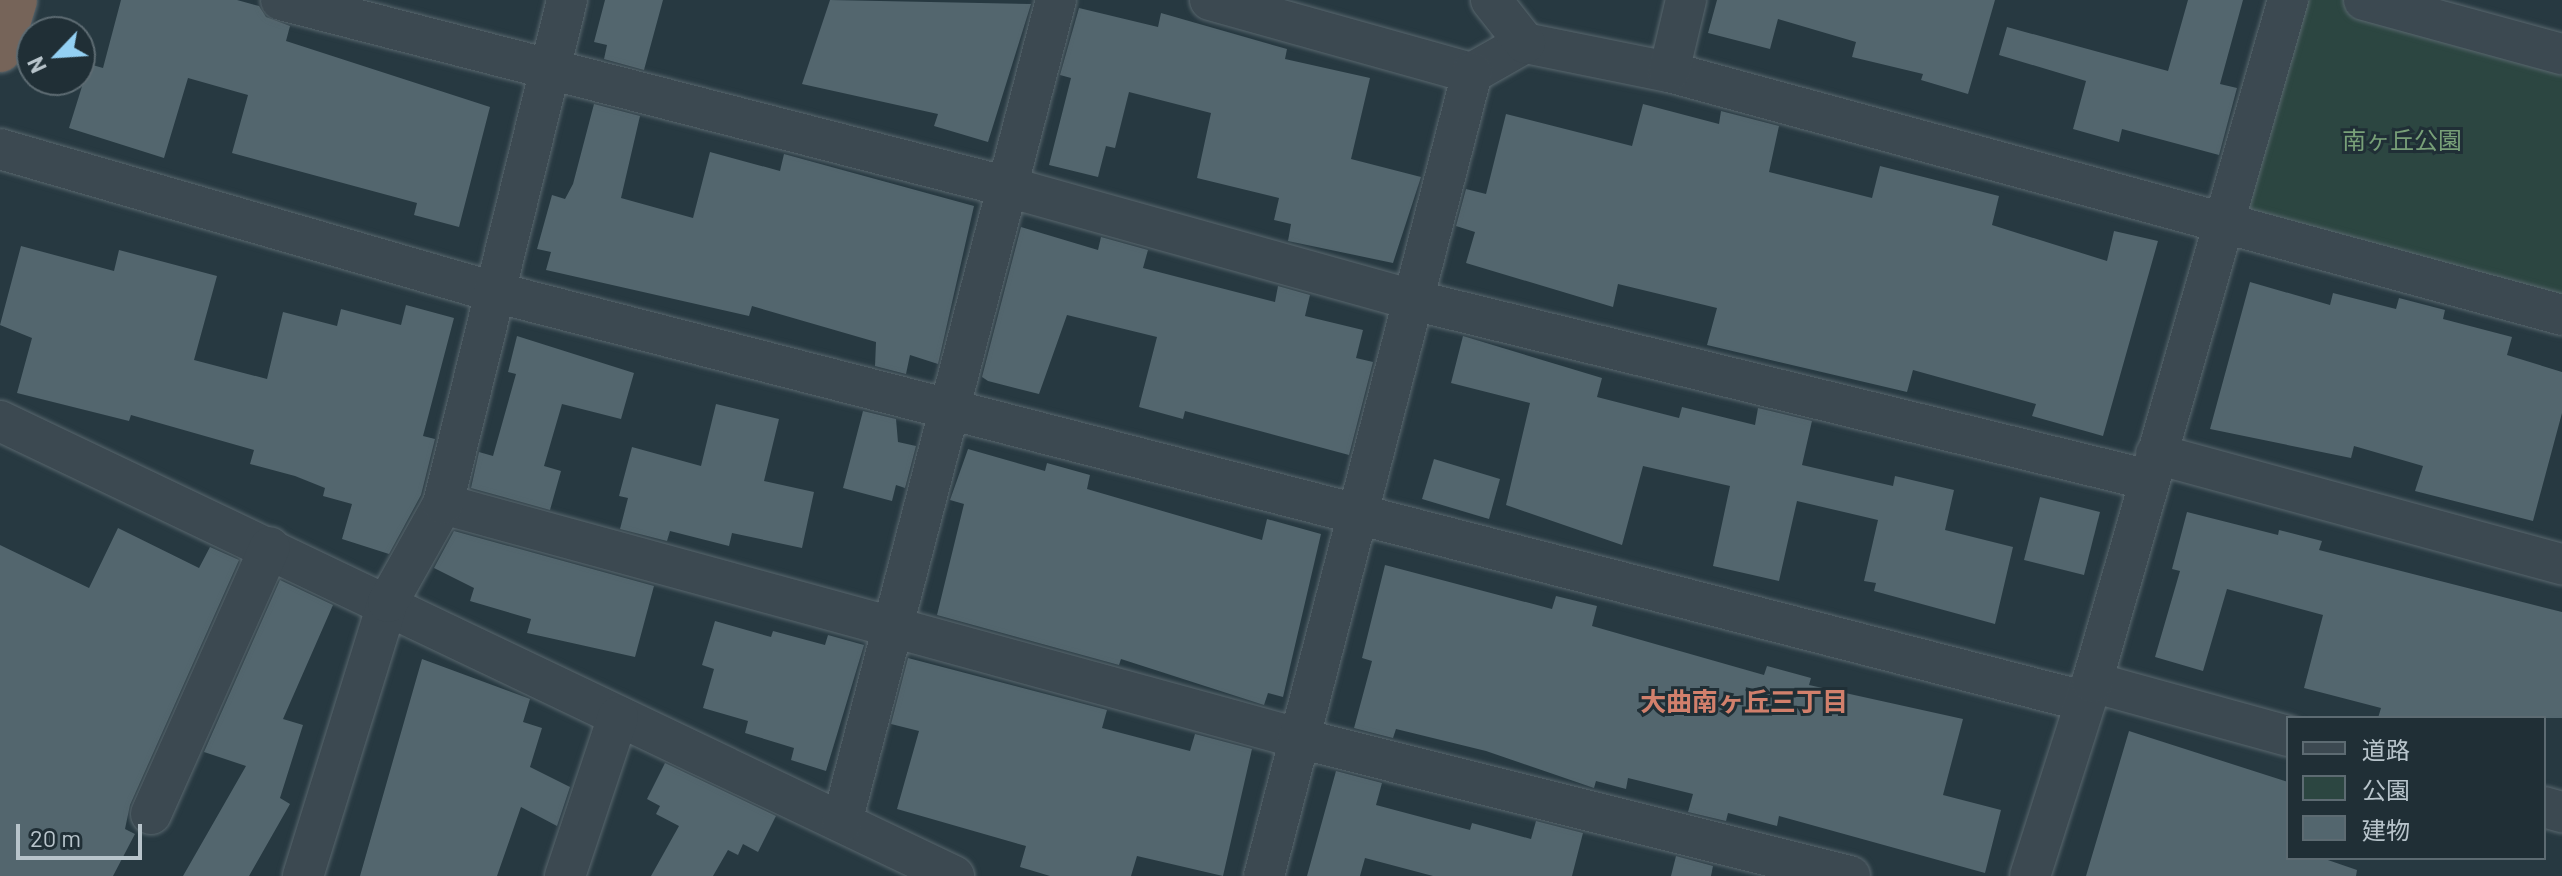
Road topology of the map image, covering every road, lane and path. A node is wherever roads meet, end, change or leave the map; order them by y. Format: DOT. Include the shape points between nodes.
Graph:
graph roads {
  1 [pos="15,0"];
  2 [pos="281,0"];
  3 [pos="567,0"];
  4 [pos="1056,0"];
  5 [pos="1210,0"];
  6 [pos="1491,0"];
  7 [pos="1686,0"];
  8 [pos="2288,0"];
  9 [pos="2364,0"];
  10 [pos="1525,43"];
  11 [pos="0,50"];
  12 [pos="2562,54"];
  13 [pos="551,71"];
  14 [pos="1669,72"];
  15 [pos="1472,73"];
  16 [pos="0,149"];
  17 [pos="1008,187"];
  18 [pos="2224,221"];
  19 [pos="494,292"];
  20 [pos="1413,300"];
  21 [pos="2562,315"];
  22 [pos="947,403"];
  23 [pos="0,421"];
  24 [pos="2152,467"];
  25 [pos="443,504"];
  26 [pos="1356,516"];
  27 [pos="270,547"];
  28 [pos="2562,564"];
  29 [pos="388,602"];
  30 [pos="891,629"];
  31 [pos="2088,691"];
  32 [pos="618,717"];
  33 [pos="2286,736"];
  34 [pos="1298,738"];
  35 [pos="151,814"];
  36 [pos="842,822"];
  37 [pos="303,876"];
  38 [pos="565,876"];
  39 [pos="954,876"];
  40 [pos="1264,876"];
  41 [pos="1850,876"];
  42 [pos="2030,876"];
  1 -- 11 [label="highway"];
  2 -- 13 [label="street"];
  3 -- 13 [label="street"];
  4 -- 17 [label="street"];
  5 -- 15 [label="street"];
  6 -- 10 [label="street"];
  7 -- 14 [label="street"];
  8 -- 18 [label="street"];
  9 -- 12 [label="street"];
  10 -- 14 [label="street"];
  10 -- 15 [label="street"];
  13 -- 17 [label="street"];
  13 -- 19 [label="street"];
  14 -- 18 [label="street"];
  15 -- 20 [label="street"];
  16 -- 19 [label="street"];
  17 -- 20 [label="street"];
  17 -- 22 [label="street"];
  18 -- 21 [label="street"];
  18 -- 24 [label="street"];
  19 -- 22 [label="street"];
  19 -- 25 [label="street"];
  20 -- 24 [label="street"];
  20 -- 26 [label="street"];
  22 -- 26 [label="street"];
  22 -- 30 [label="street"];
  23 -- 27 [label="street"];
  24 -- 28 [label="street"];
  24 -- 31 [label="street"];
  25 -- 29 [label="street"];
  25 -- 30 [label="street"];
  26 -- 31 [label="street"];
  26 -- 34 [label="street"];
  27 -- 29 [label="street"];
  27 -- 35 [label="street"];
  29 -- 32 [label="street"];
  29 -- 37 [label="street"];
  30 -- 34 [label="street"];
  30 -- 36 [label="street"];
  31 -- 33 [label="street"];
  31 -- 42 [label="street"];
  32 -- 36 [label="street"];
  32 -- 38 [label="street"];
  34 -- 40 [label="street"];
  34 -- 41 [label="street"];
  36 -- 39 [label="street"];
}
